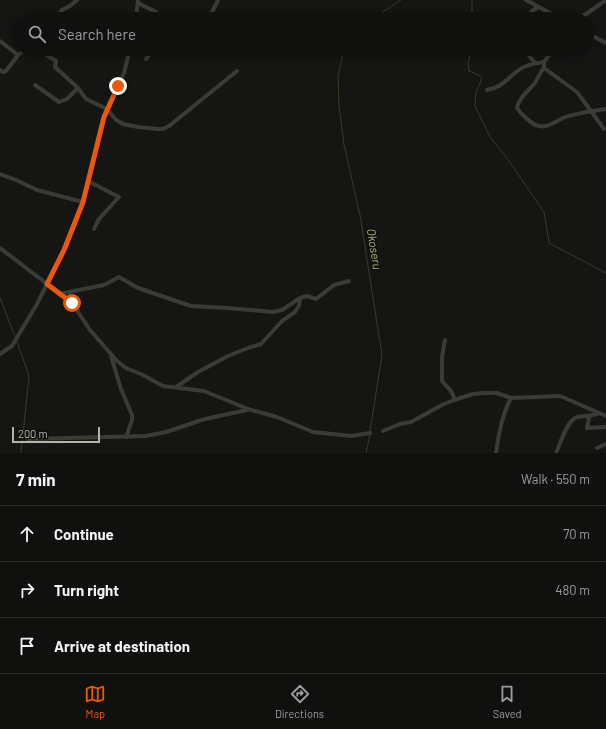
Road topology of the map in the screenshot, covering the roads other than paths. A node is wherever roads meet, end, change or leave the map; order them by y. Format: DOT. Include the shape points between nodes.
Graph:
graph roads {
  1 [pos="77,0"];
  2 [pos="218,0"];
  3 [pos="526,0"];
  4 [pos="602,1"];
  5 [pos="138,2"];
  6 [pos="538,7"];
  7 [pos="60,12"];
  8 [pos="137,12"];
  9 [pos="156,12"];
  10 [pos="212,12"];
  11 [pos="531,12"];
  12 [pos="548,12"];
  13 [pos="588,12"];
  14 [pos="594,37"];
  15 [pos="0,41"];
  16 [pos="606,43"];
  17 [pos="12,50"];
  18 [pos="17,56"];
  19 [pos="48,56"];
  20 [pos="128,56"];
  21 [pos="529,56"];
  22 [pos="549,56"];
  23 [pos="544,62"];
  24 [pos="535,63"];
  25 [pos="544,68"];
  26 [pos="0,70"];
  27 [pos="237,71"];
  28 [pos="35,85"];
  29 [pos="78,88"];
  30 [pos="487,90"];
  31 [pos="108,109"];
  32 [pos="606,109"];
  33 [pos="590,111"];
  34 [pos="604,129"];
  35 [pos="0,174"];
  36 [pos="88,181"];
  37 [pos="83,202"];
  38 [pos="94,229"];
  39 [pos="0,248"];
  40 [pos="349,281"];
  41 [pos="47,284"];
  42 [pos="59,294"];
  43 [pos="300,298"];
  44 [pos="445,340"];
  45 [pos="0,354"];
  46 [pos="111,354"];
  47 [pos="175,387"];
  48 [pos="511,398"];
  49 [pos="455,400"];
  50 [pos="248,410"];
  51 [pos="599,413"];
  52 [pos="606,416"];
  53 [pos="588,417"];
  54 [pos="606,427"];
  55 [pos="383,431"];
  56 [pos="370,433"];
  57 [pos="126,437"];
  58 [pos="28,439"];
  59 [pos="606,444"];
  60 [pos="597,448"];
  61 [pos="496,453"];
  62 [pos="556,453"];
  1 -- 7 [label="street"];
  2 -- 10 [label="street"];
  3 -- 6 [label="street"];
  4 -- 13 [label="street"];
  5 -- 8 [label="street"];
  5 -- 9 [label="street"];
  6 -- 11 [label="street"];
  6 -- 12 [label="street"];
  14 -- 16 [label="street"];
  15 -- 17 [label="street"];
  18 -- 26 [label="street" via="6,71"];
  19 -- 29 [label="street" via="56,61 55,67"];
  20 -- 31 [label="street" via="124,73"];
  21 -- 24 [label="street"];
  22 -- 23 [label="street"];
  23 -- 24 [label="street"];
  23 -- 25 [label="street"];
  24 -- 30 [label="street" via="522,68 493,89"];
  25 -- 33 [label="street" via="577,92"];
  25 -- 33 [label="street" via="518,105 517,108 522,115 540,126"];
  27 -- 31 [label="street" via="163,129 138,128 124,124 116,120"];
  28 -- 29 [label="street" via="59,102"];
  29 -- 31 [label="street" via="86,99"];
  31 -- 36 [label="street" via="100,129"];
  32 -- 33 [label="street"];
  33 -- 34 [label="street"];
  35 -- 37 [label="street" via="37,190"];
  36 -- 37 [label="street"];
  36 -- 38 [label="street" via="119,197 99,219"];
  37 -- 41 [label="street"];
  39 -- 41 [label="street"];
  40 -- 43 [label="street" via="334,286 316,299 307,296"];
  41 -- 42 [label="street"];
  41 -- 45 [label="street" via="12,346"];
  42 -- 43 [label="street" via="104,285 119,278 138,288 191,306 273,312 282,310"];
  42 -- 46 [label="street" via="72,303 90,330"];
  43 -- 47 [label="street" via="295,312 282,321 260,344 228,356"];
  44 -- 49 [label="street" via="442,381"];
  46 -- 47 [label="street" via="120,365 163,386"];
  46 -- 57 [label="street" via="132,415"];
  47 -- 50 [label="street" via="204,391"];
  48 -- 49 [label="street" via="497,393 473,394"];
  48 -- 51 [label="street" via="560,396"];
  48 -- 61 [label="street" via="500,427"];
  49 -- 55 [label="street" via="411,422"];
  50 -- 56 [label="street" via="277,417 313,432 351,436"];
  50 -- 57 [label="street" via="205,419 166,432"];
  51 -- 52 [label="street"];
  51 -- 53 [label="street"];
  53 -- 54 [label="street" via="587,428"];
  53 -- 62 [label="street" via="578,417 571,422"];
  57 -- 58 [label="street"];
  59 -- 60 [label="street"];
}
